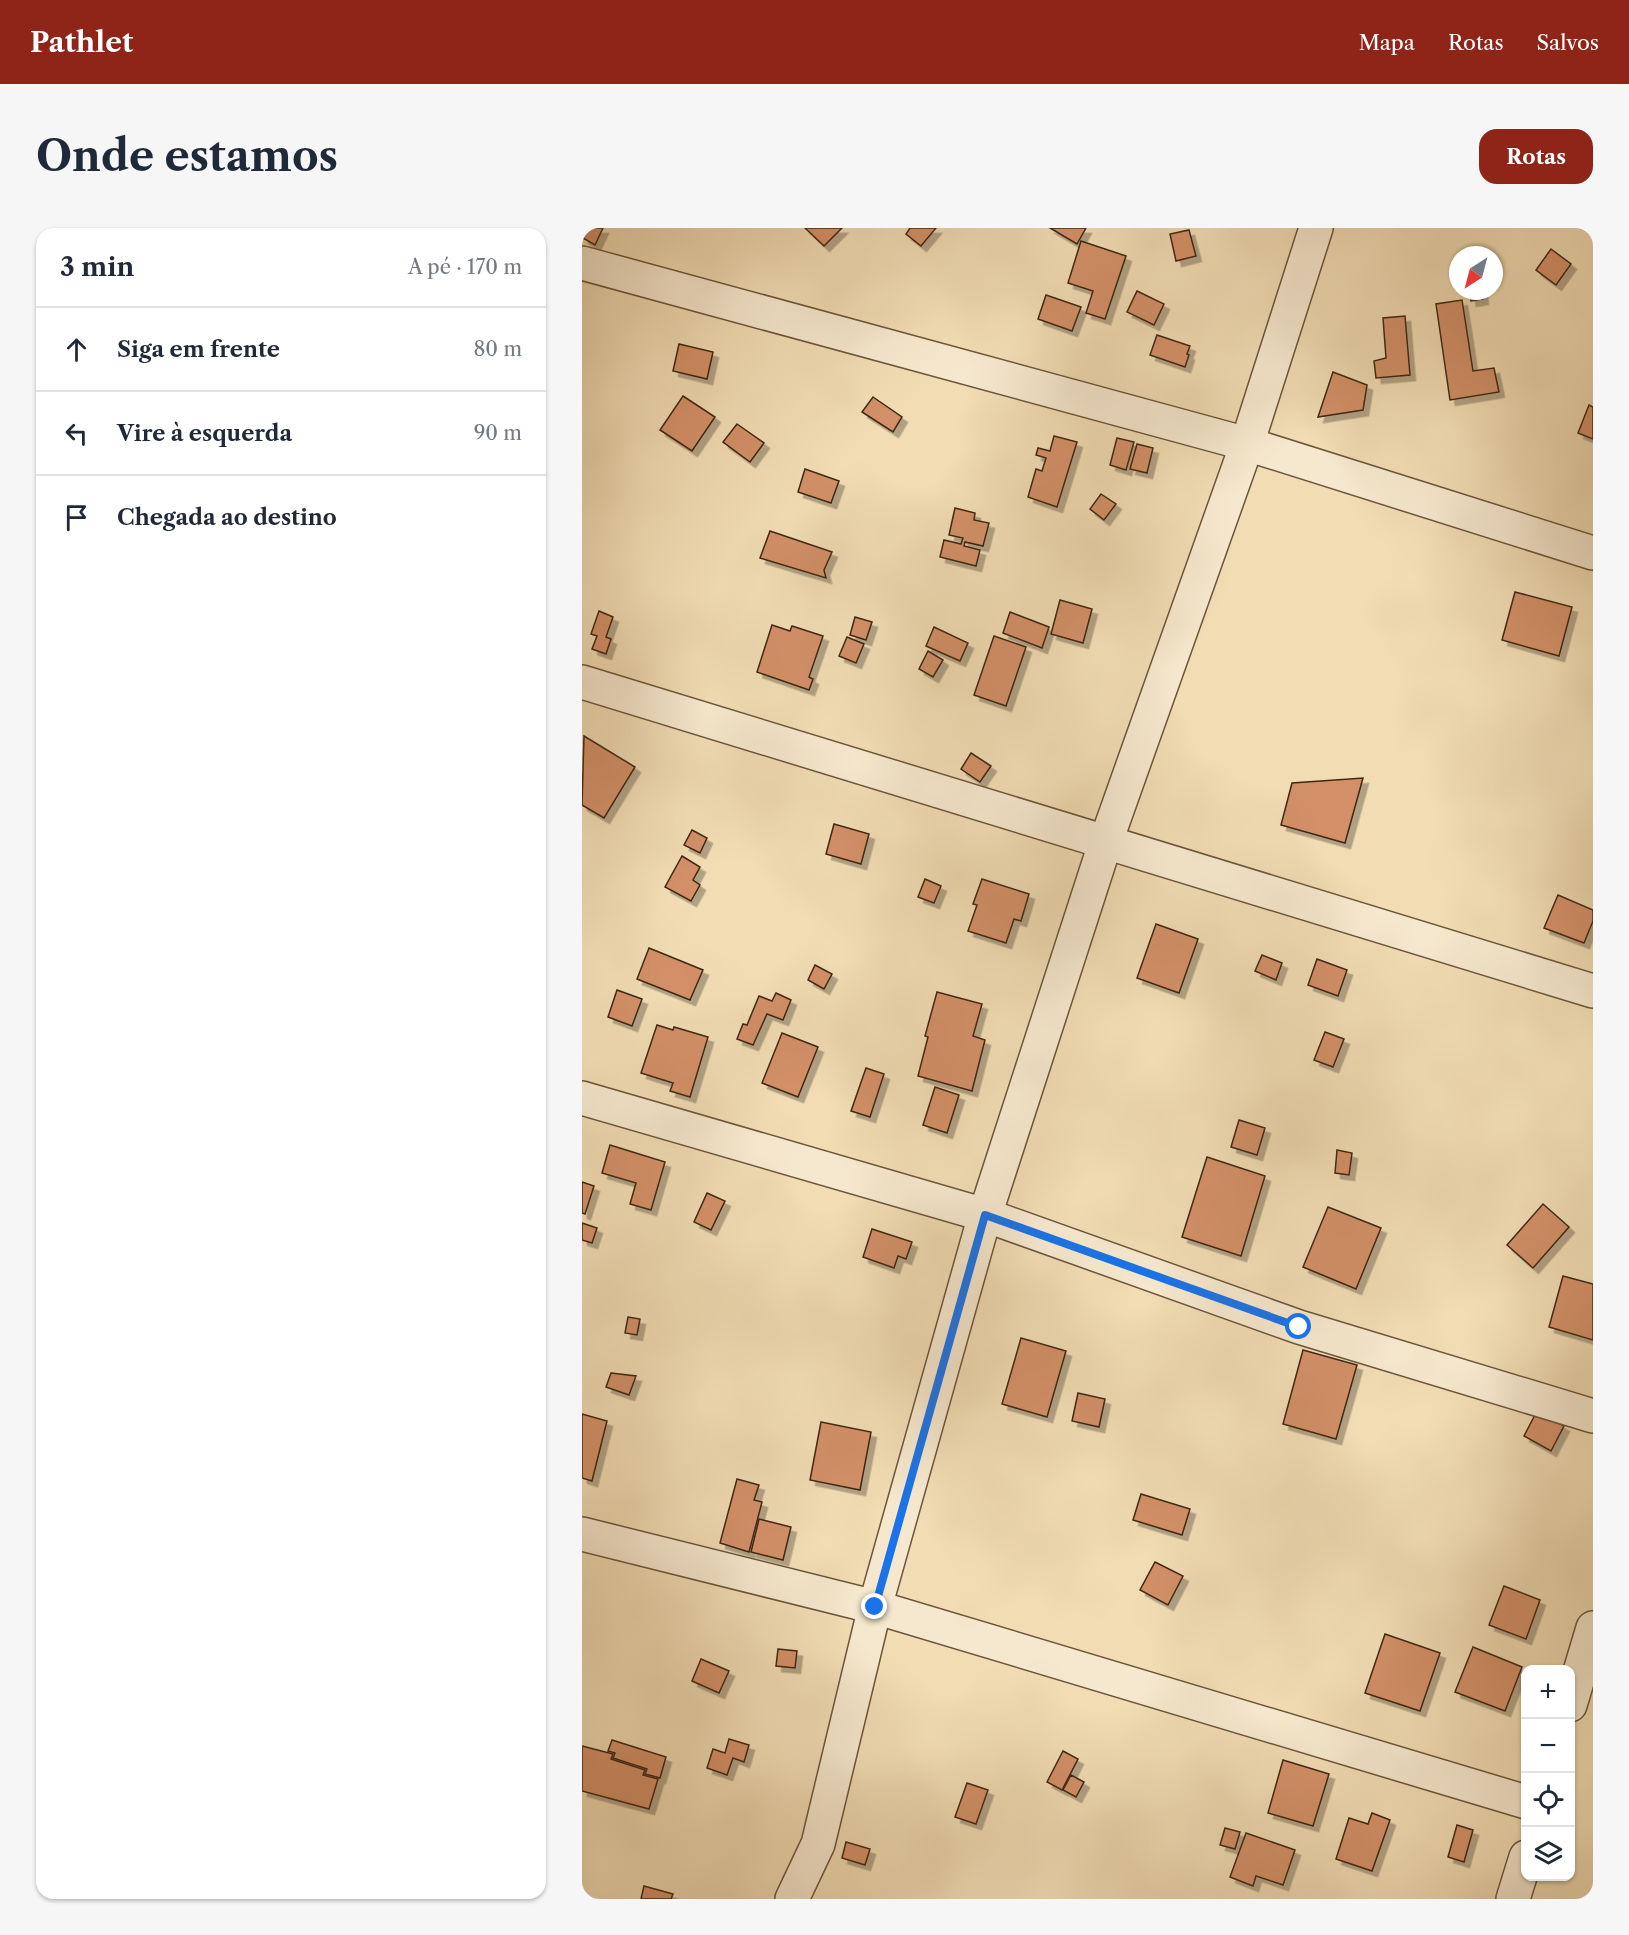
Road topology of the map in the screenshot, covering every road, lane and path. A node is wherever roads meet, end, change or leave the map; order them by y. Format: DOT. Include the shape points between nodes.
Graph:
graph roads {
  1 [pos="1316,228"];
  2 [pos="582,263"];
  3 [pos="1246,444"];
  4 [pos="1593,553"];
  5 [pos="582,682"];
  6 [pos="1105,844"];
  7 [pos="1593,991"];
  8 [pos="582,1098"];
  9 [pos="985,1215"];
  10 [pos="1593,1416"];
  11 [pos="582,1534"];
  12 [pos="875,1607"];
  13 [pos="1593,1628"];
  14 [pos="1575,1688"];
  15 [pos="1521,1801"];
  16 [pos="1521,1873"];
  17 [pos="792,1899"];
  18 [pos="1513,1899"];
  1 -- 3 [label="street"];
  2 -- 3 [label="street"];
  3 -- 4 [label="street"];
  3 -- 6 [label="street"];
  5 -- 6 [label="street"];
  6 -- 7 [label="street"];
  6 -- 9 [label="street"];
  8 -- 9 [label="street"];
  9 -- 10 [label="street" via="1299,1327"];
  9 -- 12 [label="street"];
  11 -- 12 [label="street"];
  12 -- 15 [label="street"];
  12 -- 17 [label="street" via="818,1844"];
  13 -- 14 [label="street"];
  16 -- 18 [label="street"];
}
